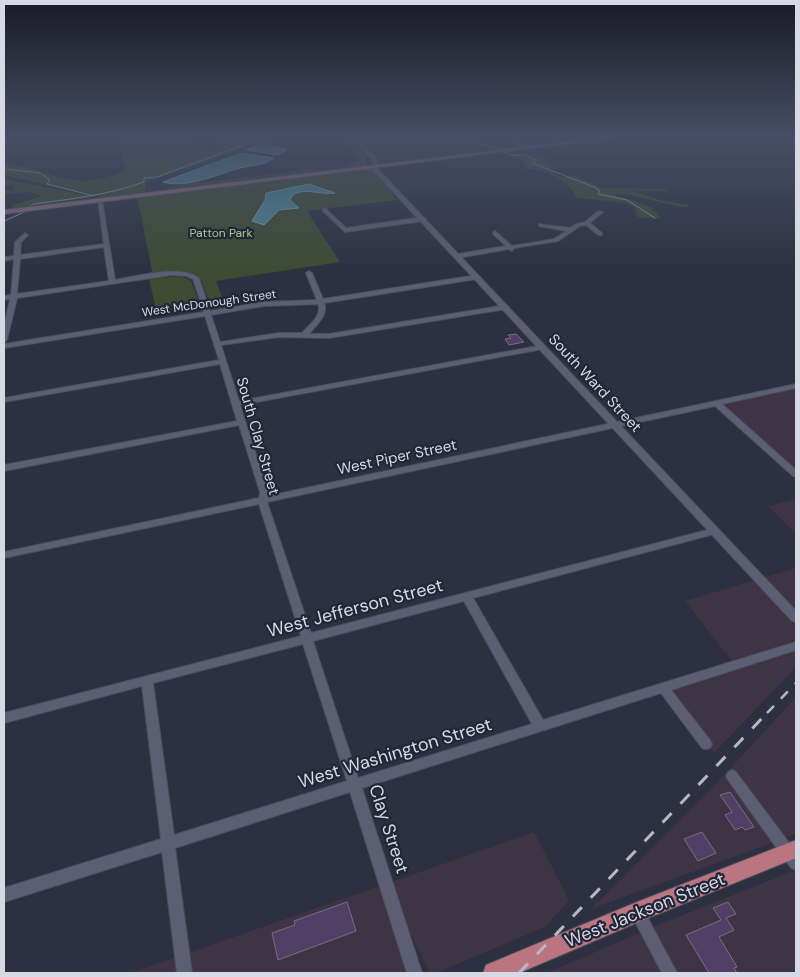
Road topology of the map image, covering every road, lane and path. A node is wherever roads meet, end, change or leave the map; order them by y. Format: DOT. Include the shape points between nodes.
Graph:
graph roads {
  1 [pos="253,182"];
  2 [pos="388,182"];
  3 [pos="100,200"];
  4 [pos="325,210"];
  5 [pos="4,212"];
  6 [pos="600,212"];
  7 [pos="423,220"];
  8 [pos="587,223"];
  9 [pos="541,225"];
  10 [pos="570,230"];
  11 [pos="495,233"];
  12 [pos="600,234"];
  13 [pos="26,235"];
  14 [pos="106,246"];
  15 [pos="512,249"];
  16 [pos="458,256"];
  17 [pos="17,258"];
  18 [pos="4,259"];
  19 [pos="309,273"];
  20 [pos="158,276"];
  21 [pos="477,277"];
  22 [pos="112,282"];
  23 [pos="14,296"];
  24 [pos="4,298"];
  25 [pos="322,301"];
  26 [pos="506,307"];
  27 [pos="208,313"];
  28 [pos="303,336"];
  29 [pos="4,340"];
  30 [pos="216,344"];
  31 [pos="4,346"];
  32 [pos="544,347"];
  33 [pos="222,362"];
  34 [pos="796,386"];
  35 [pos="4,400"];
  36 [pos="716,403"];
  37 [pos="236,404"];
  38 [pos="242,422"];
  39 [pos="615,425"];
  40 [pos="4,468"];
  41 [pos="796,474"];
  42 [pos="264,500"];
  43 [pos="715,531"];
  44 [pos="4,555"];
  45 [pos="467,597"];
  46 [pos="796,618"];
  47 [pos="306,639"];
  48 [pos="796,646"];
  49 [pos="146,681"];
  50 [pos="663,688"];
  51 [pos="4,718"];
  52 [pos="540,726"];
  53 [pos="706,744"];
  54 [pos="732,776"];
  55 [pos="355,784"];
  56 [pos="170,842"];
  57 [pos="794,855"];
  58 [pos="4,895"];
  59 [pos="637,912"];
  60 [pos="186,973"];
  61 [pos="415,973"];
  62 [pos="494,973"];
  63 [pos="670,973"];
  1 -- 3 [label="main road"];
  2 -- 7 [label="street, South Ward Street"];
  3 -- 5 [label="main road"];
  3 -- 14 [label="street"];
  4 -- 7 [label="street" via="345,230"];
  6 -- 8 [label="street"];
  7 -- 16 [label="street, South Ward Street"];
  8 -- 10 [label="street"];
  8 -- 12 [label="street"];
  9 -- 10 [label="street"];
  10 -- 15 [label="street" via="556,240"];
  11 -- 15 [label="street"];
  13 -- 17 [label="street" via="18,242"];
  14 -- 17 [label="street"];
  14 -- 22 [label="street"];
  15 -- 16 [label="street"];
  16 -- 21 [label="street, South Ward Street"];
  17 -- 18 [label="street"];
  17 -- 23 [label="street"];
  19 -- 25 [label="street"];
  20 -- 22 [label="street"];
  20 -- 27 [label="street, South Clay Street" via="182,273 194,276"];
  21 -- 25 [label="street, West McDonough Street"];
  21 -- 26 [label="street, South Ward Street"];
  22 -- 23 [label="street"];
  23 -- 24 [label="street"];
  23 -- 29 [label="street"];
  25 -- 27 [label="street, West McDonough Street" via="264,304"];
  25 -- 28 [label="street" via="320,315"];
  26 -- 28 [label="street" via="328,336"];
  26 -- 32 [label="street, South Ward Street"];
  27 -- 30 [label="street, South Clay Street"];
  27 -- 31 [label="street, West McDonough Street"];
  28 -- 30 [label="street" via="280,335"];
  30 -- 33 [label="street, South Clay Street"];
  32 -- 37 [label="street"];
  32 -- 39 [label="street, South Ward Street"];
  33 -- 35 [label="street"];
  33 -- 37 [label="street, South Clay Street"];
  34 -- 36 [label="street, West Piper Street"];
  36 -- 39 [label="street, West Piper Street"];
  36 -- 41 [label="street"];
  37 -- 38 [label="street, South Clay Street"];
  38 -- 40 [label="street"];
  38 -- 42 [label="street, South Clay Street"];
  39 -- 42 [label="street, West Piper Street"];
  39 -- 43 [label="street, South Ward Street"];
  42 -- 44 [label="street, West Piper Street"];
  42 -- 47 [label="street, South Clay Street"];
  43 -- 45 [label="street, West Jefferson Street"];
  43 -- 46 [label="street, South Ward Street"];
  45 -- 47 [label="street, West Jefferson Street"];
  45 -- 52 [label="street"];
  47 -- 49 [label="street, West Jefferson Street"];
  47 -- 55 [label="street, Clay Street"];
  48 -- 50 [label="street, West Washington Street"];
  49 -- 51 [label="street, West Jefferson Street"];
  49 -- 56 [label="street"];
  50 -- 52 [label="street, West Washington Street"];
  50 -- 53 [label="street"];
  52 -- 55 [label="street, West Washington Street"];
  54 -- 57 [label="street"];
  55 -- 56 [label="street, West Washington Street"];
  55 -- 61 [label="street, Clay Street"];
  56 -- 58 [label="street, West Washington Street"];
  56 -- 60 [label="street"];
  57 -- 59 [label="main road, West Jackson Street"];
  59 -- 62 [label="main road, West Jackson Street"];
  59 -- 63 [label="street"];
}
